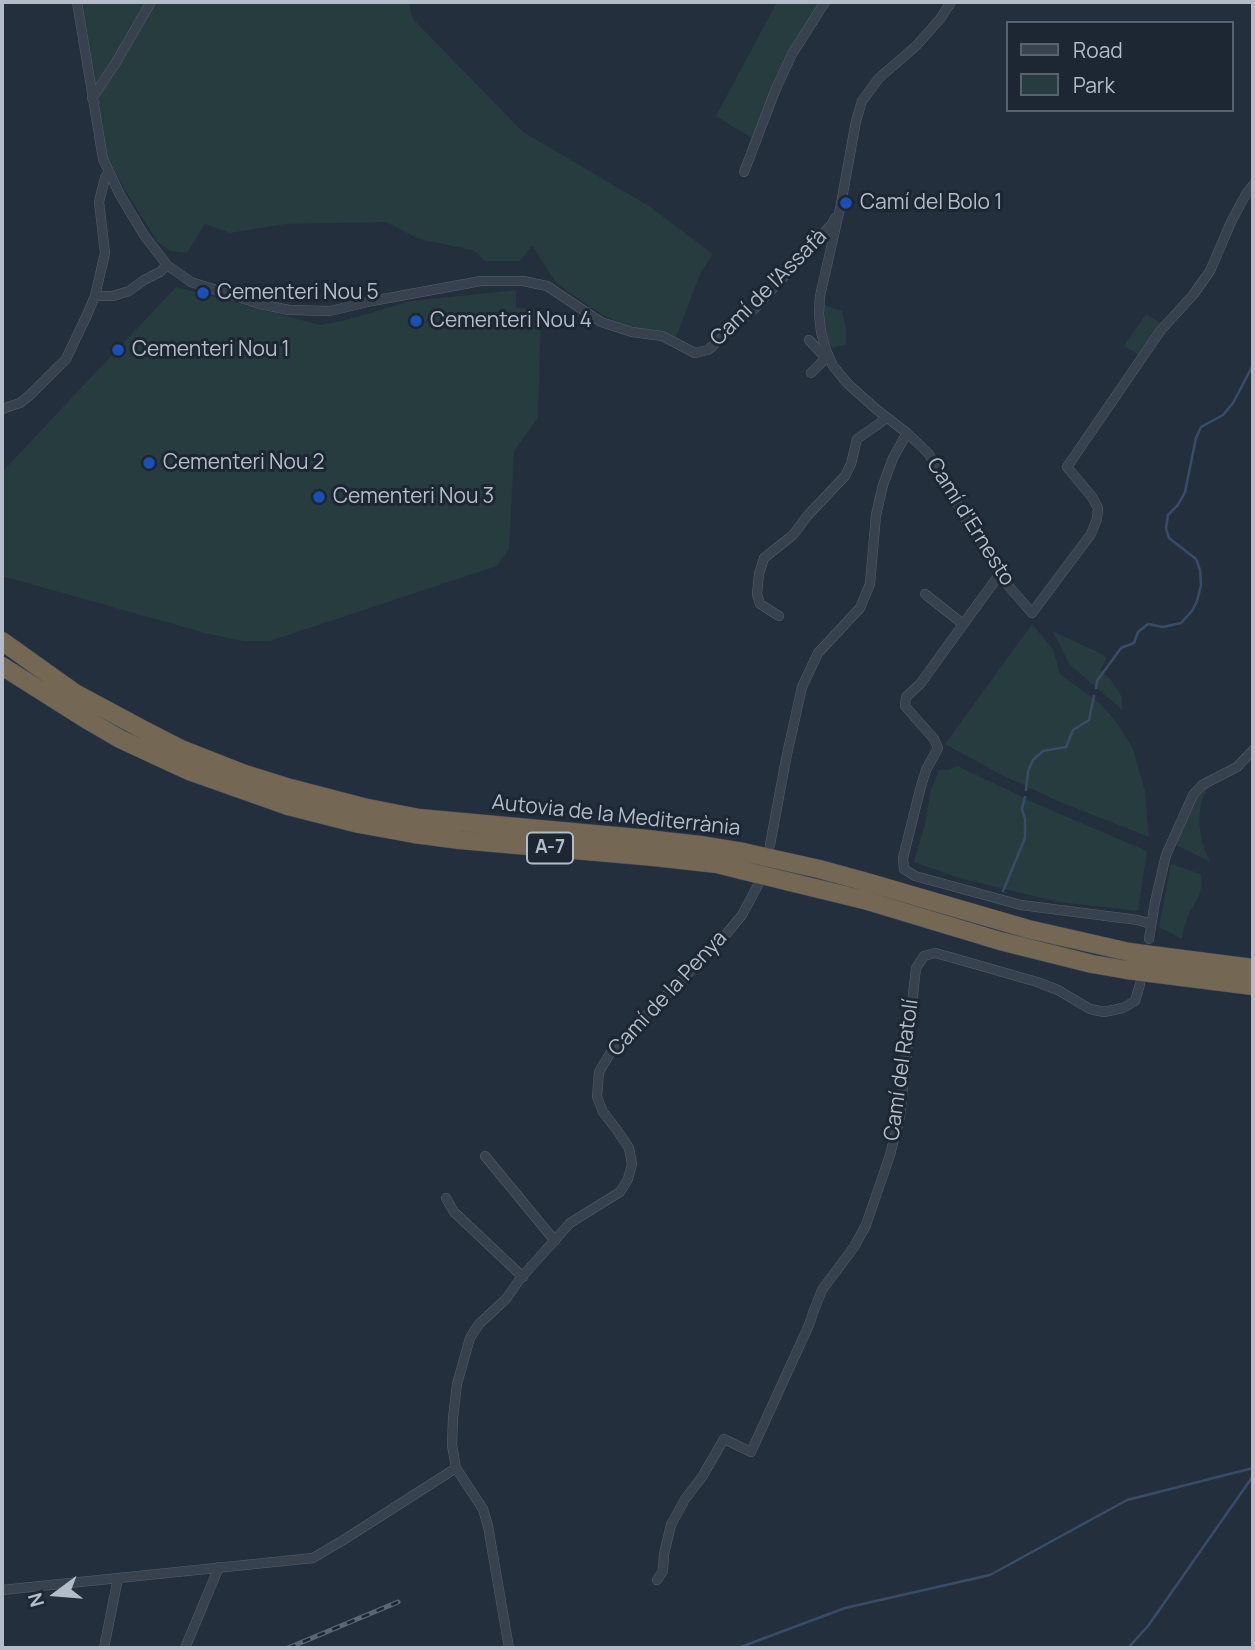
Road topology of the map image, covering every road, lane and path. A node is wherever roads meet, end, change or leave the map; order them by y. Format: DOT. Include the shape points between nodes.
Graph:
graph roads {
  1 [pos="77,2"];
  2 [pos="151,2"];
  3 [pos="825,2"];
  4 [pos="951,2"];
  5 [pos="92,98"];
  6 [pos="109,172"];
  7 [pos="744,172"];
  8 [pos="1253,185"];
  9 [pos="841,204"];
  10 [pos="167,265"];
  11 [pos="95,296"];
  12 [pos="809,340"];
  13 [pos="823,355"];
  14 [pos="832,363"];
  15 [pos="811,373"];
  16 [pos="2,409"];
  17 [pos="886,417"];
  18 [pos="907,433"];
  19 [pos="999,575"];
  20 [pos="925,594"];
  21 [pos="779,616"];
  22 [pos="963,624"];
  23 [pos="2,641"];
  24 [pos="2,666"];
  25 [pos="1253,750"];
  26 [pos="239,781"];
  27 [pos="770,845"];
  28 [pos="758,885"];
  29 [pos="1151,924"];
  30 [pos="1149,939"];
  31 [pos="1159,965"];
  32 [pos="1253,968"];
  33 [pos="1253,986"];
  34 [pos="1139,988"];
  35 [pos="485,1156"];
  36 [pos="446,1198"];
  37 [pos="555,1241"];
  38 [pos="523,1277"];
  39 [pos="456,1468"];
  40 [pos="219,1567"];
  41 [pos="118,1578"];
  42 [pos="657,1580"];
  43 [pos="2,1590"];
  44 [pos="104,1648"];
  45 [pos="185,1648"];
  46 [pos="509,1648"];
  1 -- 5 [label="street"];
  2 -- 5 [label="street"];
  3 -- 7 [label="street" via="792,54"];
  4 -- 9 [label="street, Camí d'Ernesto" via="862,101"];
  5 -- 6 [label="street"];
  6 -- 10 [label="street" via="144,235"];
  6 -- 11 [label="street" via="99,202 105,253"];
  8 -- 19 [label="street, Camí d'Ernesto" via="1210,271 1161,330 1067,467 1098,508 1091,534 1032,613"];
  9 -- 10 [label="street, Camí de l'Assafà" via="832,224 755,308 708,349 695,353 662,336 601,322 547,286 523,281 481,281 330,311 289,310 191,282"];
  9 -- 14 [label="street, Camí d'Ernesto" via="820,296 821,332"];
  10 -- 11 [label="street" via="128,291"];
  11 -- 16 [label="street" via="66,359 29,396"];
  12 -- 13 [label="street"];
  13 -- 14 [label="street"];
  13 -- 15 [label="street" via="823,362"];
  14 -- 17 [label="street, Camí d'Ernesto" via="848,384"];
  17 -- 18 [label="street, Camí d'Ernesto"];
  17 -- 21 [label="street" via="857,439 851,464 840,482 793,535 764,558 757,594 760,604"];
  18 -- 19 [label="street, Camí d'Ernesto" via="928,453"];
  18 -- 27 [label="street" via="883,485 870,584 860,608 818,653 802,687"];
  19 -- 22 [label="street"];
  20 -- 22 [label="street"];
  22 -- 29 [label="street" via="906,698 905,706 939,748 920,786 904,869 1021,905"];
  23 -- 26 [label="highway, Autovia de la Mediterrània / A-7" via="75,694"];
  24 -- 26 [label="highway, Autovia de la Mediterrània / A-7" via="120,739 189,771"];
  25 -- 29 [label="street" via="1237,767 1193,794 1166,855"];
  26 -- 31 [label="highway, Autovia de la Mediterrània / A-7, bridge" via="290,788 361,816 460,840 717,864 742,861 867,892 1000,941 1092,964 1128,961"];
  28 -- 37 [label="street, Camí de la Penya" via="726,934 614,1047 604,1063 597,1097 629,1149 628,1179 620,1192 570,1223"];
  29 -- 30 [label="street"];
  31 -- 32 [label="highway, Autovia de la Mediterrània / A-7"];
  31 -- 33 [label="highway, Autovia de la Mediterrània / A-7"];
  34 -- 42 [label="street, Camí del Ratolí" via="1135,1001 1104,1012 1037,982 935,953 924,957 916,968 900,1115 866,1225 822,1290 751,1452 724,1440 685,1499 671,1525 663,1571"];
  35 -- 37 [label="street"];
  36 -- 38 [label="street" via="454,1212"];
  37 -- 38 [label="street, Camí de la Penya"];
  38 -- 39 [label="street, Camí de la Penya" via="470,1338 453,1418"];
  39 -- 40 [label="street" via="313,1558"];
  39 -- 46 [label="street, Camí de la Penya" via="483,1508"];
  40 -- 41 [label="street"];
  40 -- 45 [label="street"];
  41 -- 43 [label="street"];
  41 -- 44 [label="street"];
}
